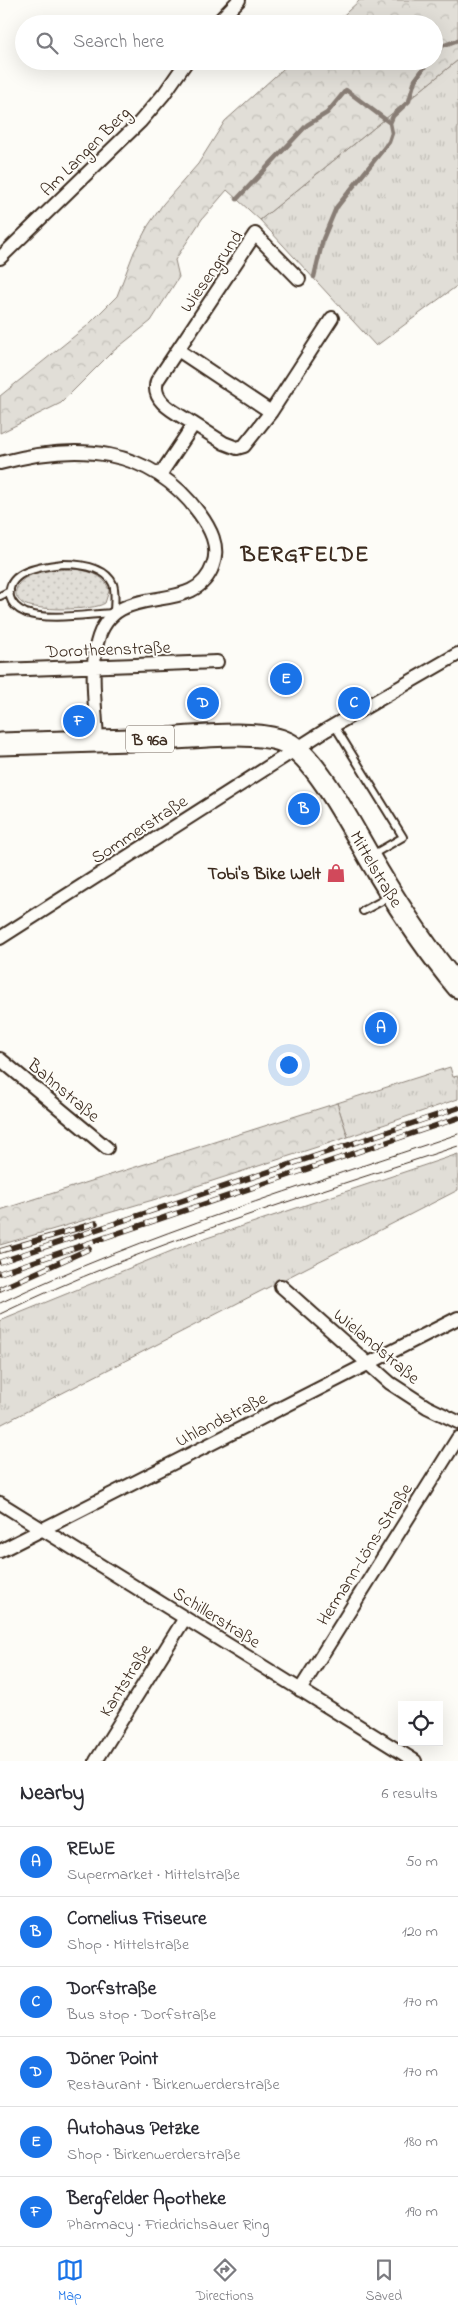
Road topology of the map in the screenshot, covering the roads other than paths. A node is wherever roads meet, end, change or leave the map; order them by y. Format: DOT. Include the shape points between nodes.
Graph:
graph roads {
  1 [pos="239,0"];
  2 [pos="225,15"];
  3 [pos="181,70"];
  4 [pos="0,258"];
  5 [pos="299,279"];
  6 [pos="332,318"];
  7 [pos="178,350"];
  8 [pos="271,412"];
  9 [pos="194,424"];
  10 [pos="0,463"];
  11 [pos="160,475"];
  12 [pos="10,591"];
  13 [pos="0,596"];
  14 [pos="114,613"];
  15 [pos="458,654"];
  16 [pos="217,662"];
  17 [pos="95,667"];
  18 [pos="0,670"];
  19 [pos="334,725"];
  20 [pos="97,741"];
  21 [pos="0,744"];
  22 [pos="297,749"];
  23 [pos="368,857"];
  24 [pos="392,895"];
  25 [pos="363,910"];
  26 [pos="0,938"];
  27 [pos="455,979"];
  28 [pos="0,1059"];
  29 [pos="107,1148"];
  30 [pos="281,1286"];
  31 [pos="458,1318"];
  32 [pos="368,1364"];
  33 [pos="458,1422"];
  34 [pos="458,1438"];
  35 [pos="0,1503"];
  36 [pos="42,1529"];
  37 [pos="0,1551"];
  38 [pos="185,1618"];
  39 [pos="300,1690"];
  40 [pos="96,1761"];
  41 [pos="415,1761"];
  1 -- 2 [label="street"];
  3 -- 4 [label="street, Am Langen Berg" via="140,122"];
  5 -- 7 [label="street, Wiesengrund" via="255,234"];
  6 -- 8 [label="street, Wiesengrund"];
  7 -- 8 [label="street"];
  7 -- 9 [label="street, Wiesengrund" via="157,381 156,396"];
  8 -- 9 [label="street, Wiesengrund" via="250,441 237,448"];
  9 -- 11 [label="street"];
  10 -- 11 [label="street" via="43,454 88,452 125,458"];
  11 -- 14 [label="street" via="188,500 206,524 215,546 214,565 207,578 194,590 129,604"];
  12 -- 13 [label="lane"];
  12 -- 14 [label="lane" via="15,606 28,614"];
  12 -- 14 [label="lane" via="19,577 34,569 62,564 86,566 111,581"];
  14 -- 17 [label="street" via="98,638"];
  15 -- 19 [label="street, Sommerstraße"];
  16 -- 17 [label="street, Dorotheenstraße"];
  17 -- 18 [label="street, Dorotheenstraße"];
  17 -- 20 [label="street"];
  19 -- 22 [label="street, Sommerstraße"];
  19 -- 23 [label="lane" via="403,837"];
  20 -- 21 [label="main road, B 96a"];
  20 -- 22 [label="main road, B 96a" via="262,736 282,740"];
  22 -- 23 [label="main road, Mittelstraße / B 96a" via="320,776"];
  22 -- 26 [label="street, Sommerstraße"];
  23 -- 24 [label="main road, Mittelstraße / B 96a"];
  24 -- 25 [label="lane"];
  24 -- 27 [label="main road, Mittelstraße / B 96a"];
  28 -- 29 [label="street, Bahnstraße"];
  30 -- 32 [label="street, Wielandstraße"];
  31 -- 32 [label="street, Uhlandstraße"];
  32 -- 33 [label="street, Wielandstraße" via="408,1395"];
  32 -- 36 [label="street, Uhlandstraße"];
  34 -- 39 [label="street, Hermann-Löns-Straße"];
  35 -- 36 [label="street, Schillerstraße"];
  36 -- 37 [label="street, Uhlandstraße"];
  36 -- 38 [label="street, Schillerstraße"];
  38 -- 39 [label="street, Schillerstraße"];
  38 -- 40 [label="street, Kantstraße"];
  39 -- 41 [label="street, Schillerstraße"];
}
